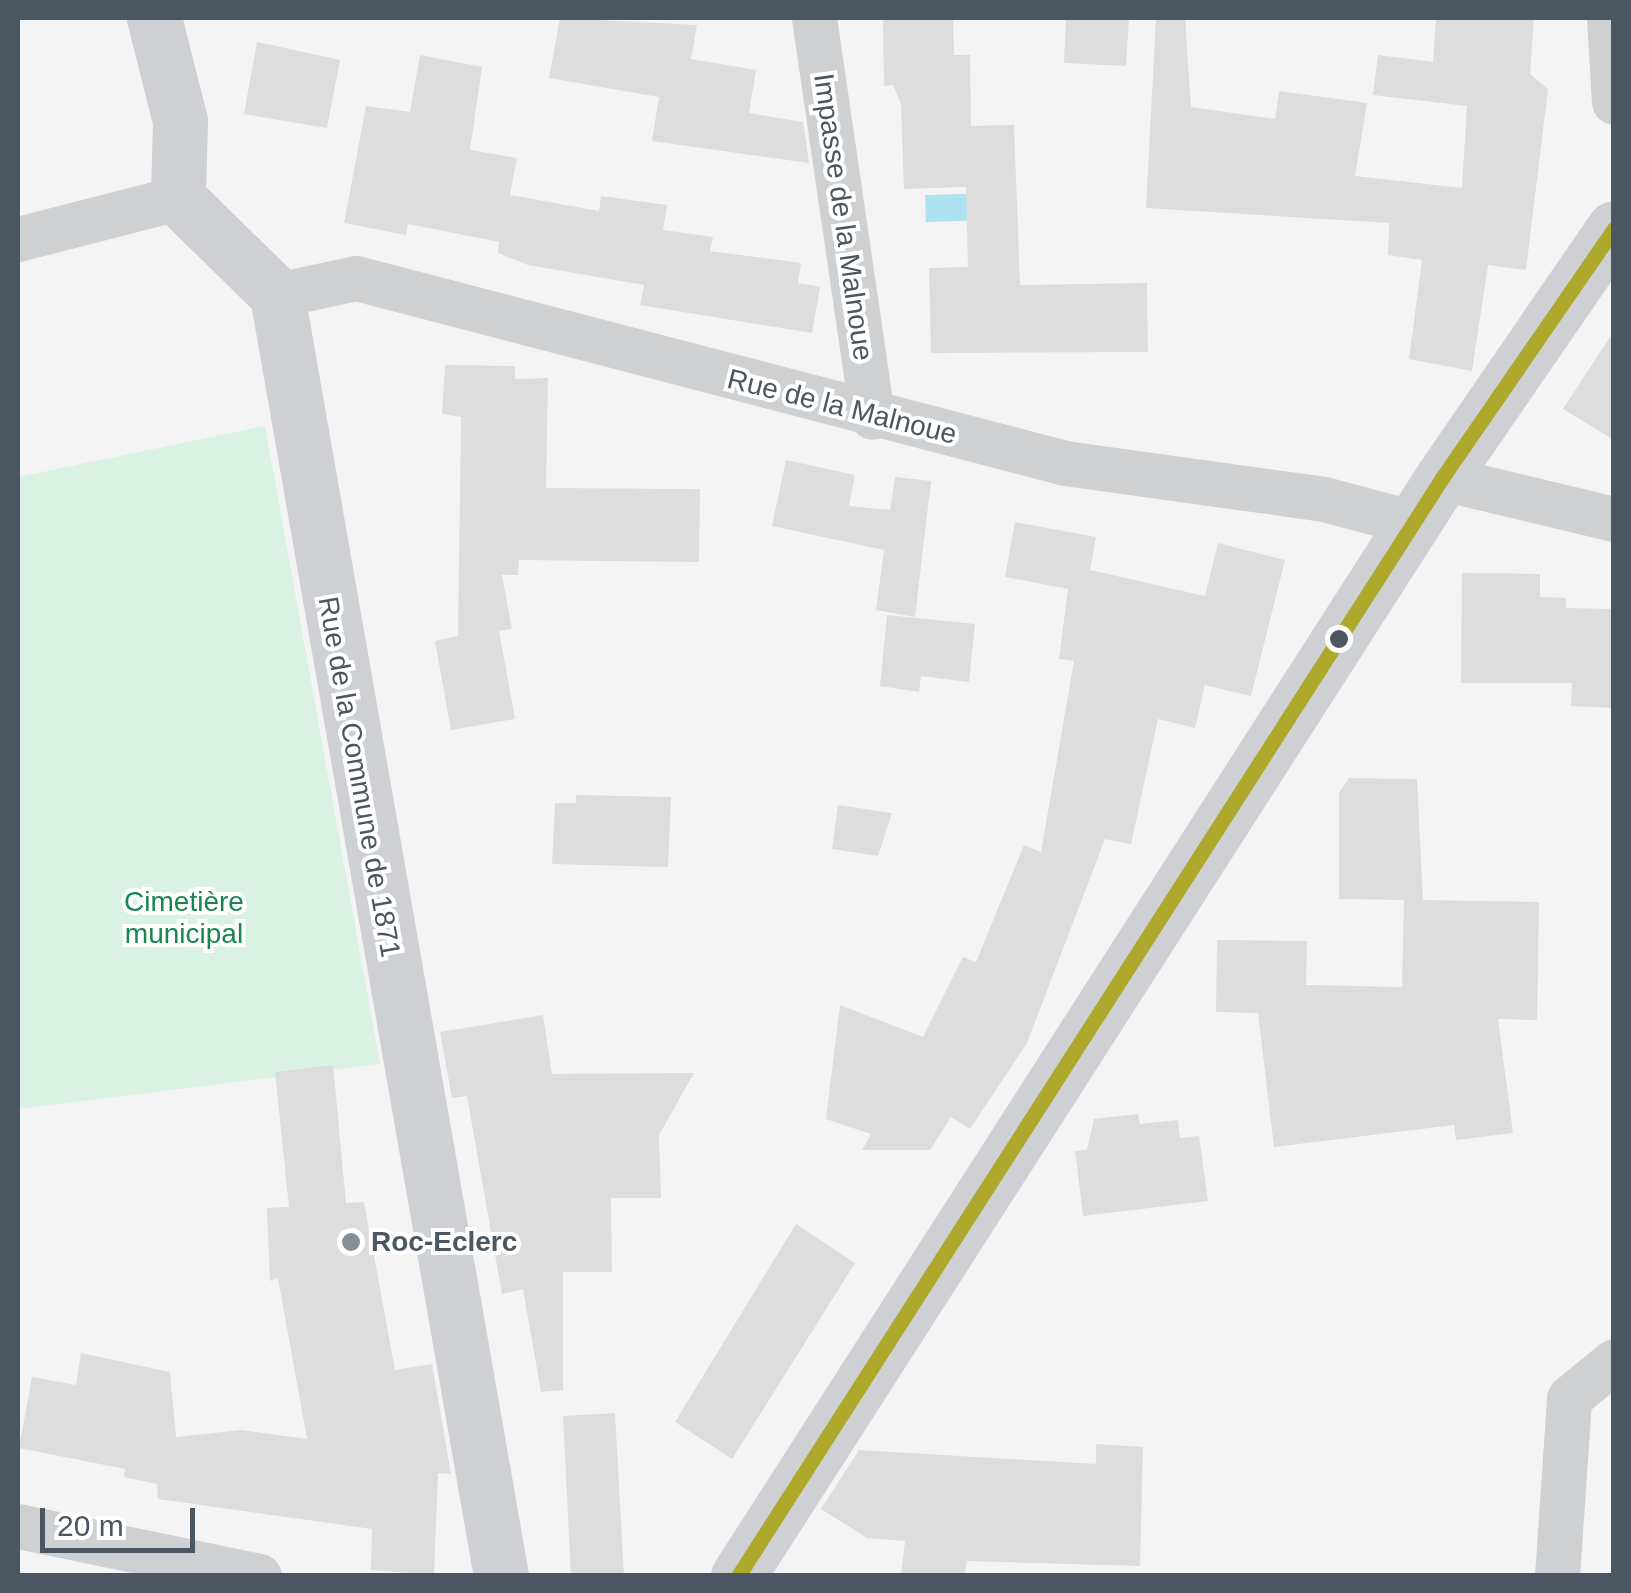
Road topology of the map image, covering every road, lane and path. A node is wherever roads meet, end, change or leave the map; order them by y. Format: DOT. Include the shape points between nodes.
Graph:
graph roads {
  1 [pos="154,18"];
  2 [pos="814,18"];
  3 [pos="1610,18"];
  4 [pos="1614,102"];
  5 [pos="178,198"];
  6 [pos="1614,228"];
  7 [pos="18,238"];
  8 [pos="277,295"];
  9 [pos="872,417"];
  10 [pos="1442,478"];
  11 [pos="1614,519"];
  12 [pos="1414,524"];
  13 [pos="1614,1360"];
  14 [pos="18,1526"];
  15 [pos="259,1576"];
  16 [pos="501,1576"];
  17 [pos="738,1576"];
  18 [pos="1557,1576"];
  1 -- 5 [label="street" via="180,121"];
  2 -- 9 [label="street, Impasse de la Malnoue"];
  3 -- 4 [label="street"];
  5 -- 7 [label="street"];
  5 -- 8 [label="street"];
  6 -- 10 [label="street"];
  8 -- 9 [label="street, Rue de la Malnoue" via="356,278"];
  8 -- 16 [label="street, Rue de la Commune de 1871"];
  9 -- 12 [label="street, Rue de la Malnoue" via="1066,463 1324,499"];
  10 -- 11 [label="street"];
  10 -- 12 [label="street"];
  12 -- 17 [label="street"];
  13 -- 18 [label="street" via="1569,1398"];
  14 -- 15 [label="street"];
}
